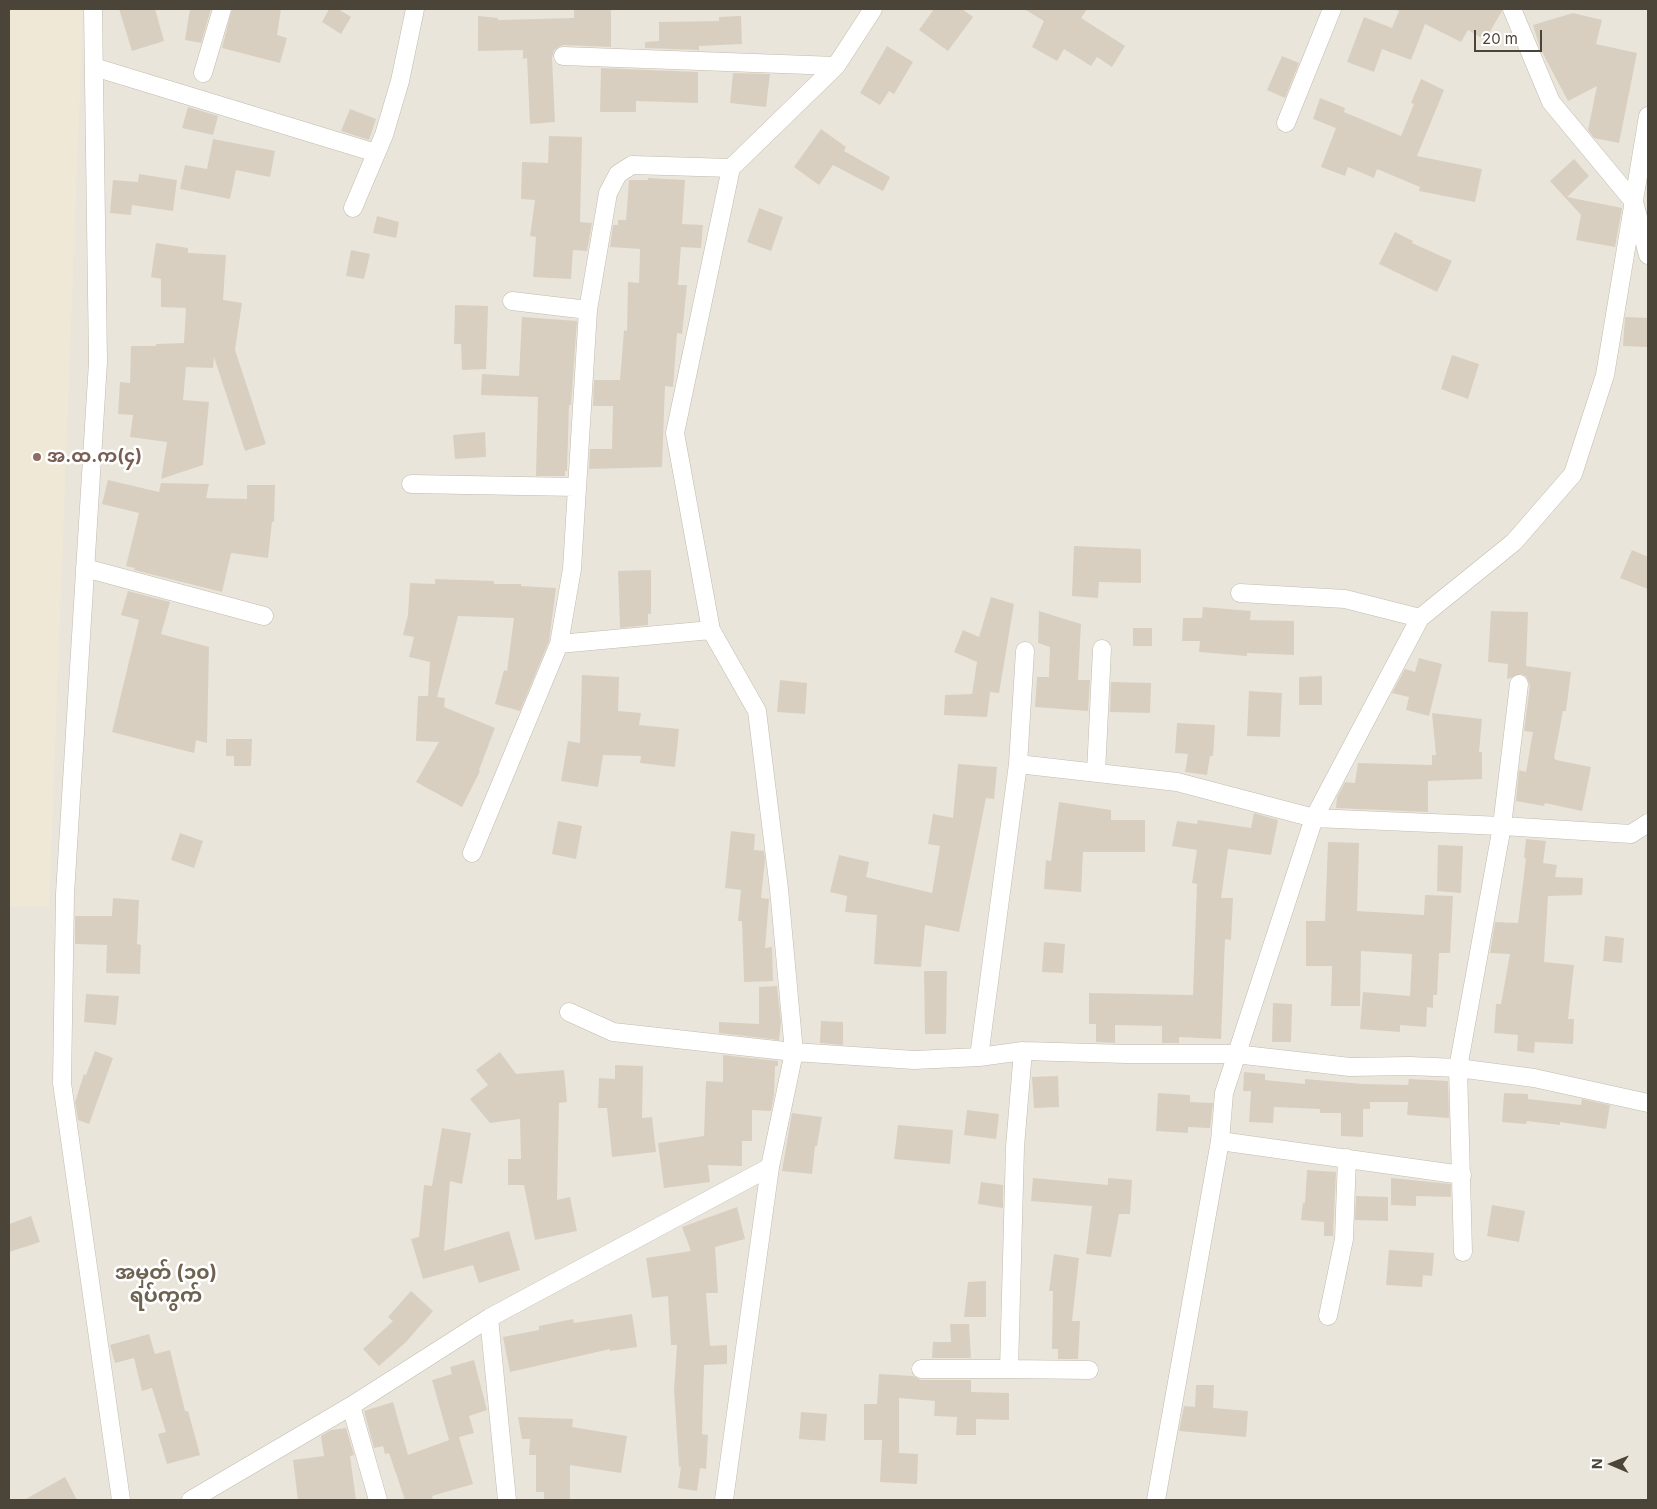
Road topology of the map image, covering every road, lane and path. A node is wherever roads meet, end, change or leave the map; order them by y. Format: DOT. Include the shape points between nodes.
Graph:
graph roads {
  1 [pos="93,9"];
  2 [pos="222,9"];
  3 [pos="414,9"];
  4 [pos="874,9"];
  5 [pos="1332,9"];
  6 [pos="1512,9"];
  7 [pos="563,56"];
  8 [pos="94,66"];
  9 [pos="836,66"];
  10 [pos="203,73"];
  11 [pos="1648,116"];
  12 [pos="1286,123"];
  13 [pos="376,153"];
  14 [pos="731,168"];
  15 [pos="1634,202"];
  16 [pos="353,208"];
  17 [pos="1648,255"];
  18 [pos="512,301"];
  19 [pos="588,310"];
  20 [pos="411,484"];
  21 [pos="577,487"];
  22 [pos="85,568"];
  23 [pos="1240,594"];
  24 [pos="264,616"];
  25 [pos="1420,618"];
  26 [pos="710,630"];
  27 [pos="559,644"];
  28 [pos="1102,648"];
  29 [pos="1025,651"];
  30 [pos="1519,684"];
  31 [pos="1018,764"];
  32 [pos="1096,773"];
  33 [pos="1314,818"];
  34 [pos="1648,822"];
  35 [pos="1502,826"];
  36 [pos="472,853"];
  37 [pos="569,1012"];
  38 [pos="1023,1051"];
  39 [pos="794,1052"];
  40 [pos="1235,1054"];
  41 [pos="979,1057"];
  42 [pos="1458,1068"];
  43 [pos="1648,1103"];
  44 [pos="1220,1141"];
  45 [pos="1347,1158"];
  46 [pos="770,1166"];
  47 [pos="1462,1175"];
  48 [pos="1463,1252"];
  49 [pos="1328,1316"];
  50 [pos="489,1318"];
  51 [pos="921,1369"];
  52 [pos="1009,1369"];
  53 [pos="1089,1370"];
  54 [pos="351,1406"];
  55 [pos="121,1500"];
  56 [pos="191,1500"];
  57 [pos="378,1500"];
  58 [pos="507,1500"];
  59 [pos="724,1500"];
  60 [pos="1156,1500"];
  1 -- 8 [label="street"];
  2 -- 10 [label="street"];
  3 -- 13 [label="street" via="400,81"];
  4 -- 9 [label="street"];
  5 -- 12 [label="street"];
  6 -- 15 [label="street" via="1551,102"];
  7 -- 9 [label="street"];
  8 -- 13 [label="street"];
  8 -- 22 [label="street" via="98,362"];
  9 -- 14 [label="street"];
  11 -- 15 [label="street"];
  13 -- 16 [label="street"];
  14 -- 19 [label="street" via="632,165 618,174 608,192"];
  14 -- 26 [label="street" via="675,433"];
  15 -- 17 [label="street"];
  15 -- 25 [label="street" via="1605,376 1573,474 1514,542"];
  18 -- 19 [label="street"];
  19 -- 21 [label="street"];
  20 -- 21 [label="street"];
  21 -- 27 [label="street" via="572,569"];
  22 -- 24 [label="street"];
  22 -- 55 [label="street" via="65,894 62,1083"];
  23 -- 25 [label="street" via="1345,599"];
  25 -- 33 [label="street"];
  26 -- 27 [label="street"];
  26 -- 39 [label="street" via="757,711 779,889"];
  27 -- 36 [label="street"];
  28 -- 32 [label="street"];
  29 -- 31 [label="street"];
  30 -- 35 [label="street"];
  31 -- 32 [label="street"];
  31 -- 41 [label="street"];
  32 -- 33 [label="street" via="1177,782"];
  33 -- 35 [label="street"];
  33 -- 40 [label="street"];
  34 -- 35 [label="street" via="1631,834"];
  35 -- 42 [label="street"];
  37 -- 39 [label="street" via="613,1032"];
  38 -- 40 [label="street"];
  38 -- 41 [label="street"];
  38 -- 52 [label="street" via="1015,1147"];
  39 -- 41 [label="street" via="914,1060"];
  39 -- 46 [label="street"];
  40 -- 42 [label="street" via="1350,1067"];
  40 -- 44 [label="street" via="1224,1093"];
  42 -- 43 [label="street" via="1534,1078"];
  42 -- 47 [label="street"];
  44 -- 45 [label="street"];
  44 -- 60 [label="street"];
  45 -- 47 [label="street"];
  45 -- 49 [label="street" via="1344,1239"];
  46 -- 50 [label="street"];
  46 -- 59 [label="street"];
  47 -- 48 [label="street"];
  50 -- 54 [label="street"];
  50 -- 58 [label="street"];
  51 -- 52 [label="street"];
  52 -- 53 [label="street"];
  54 -- 56 [label="street"];
  54 -- 57 [label="street"];
}
